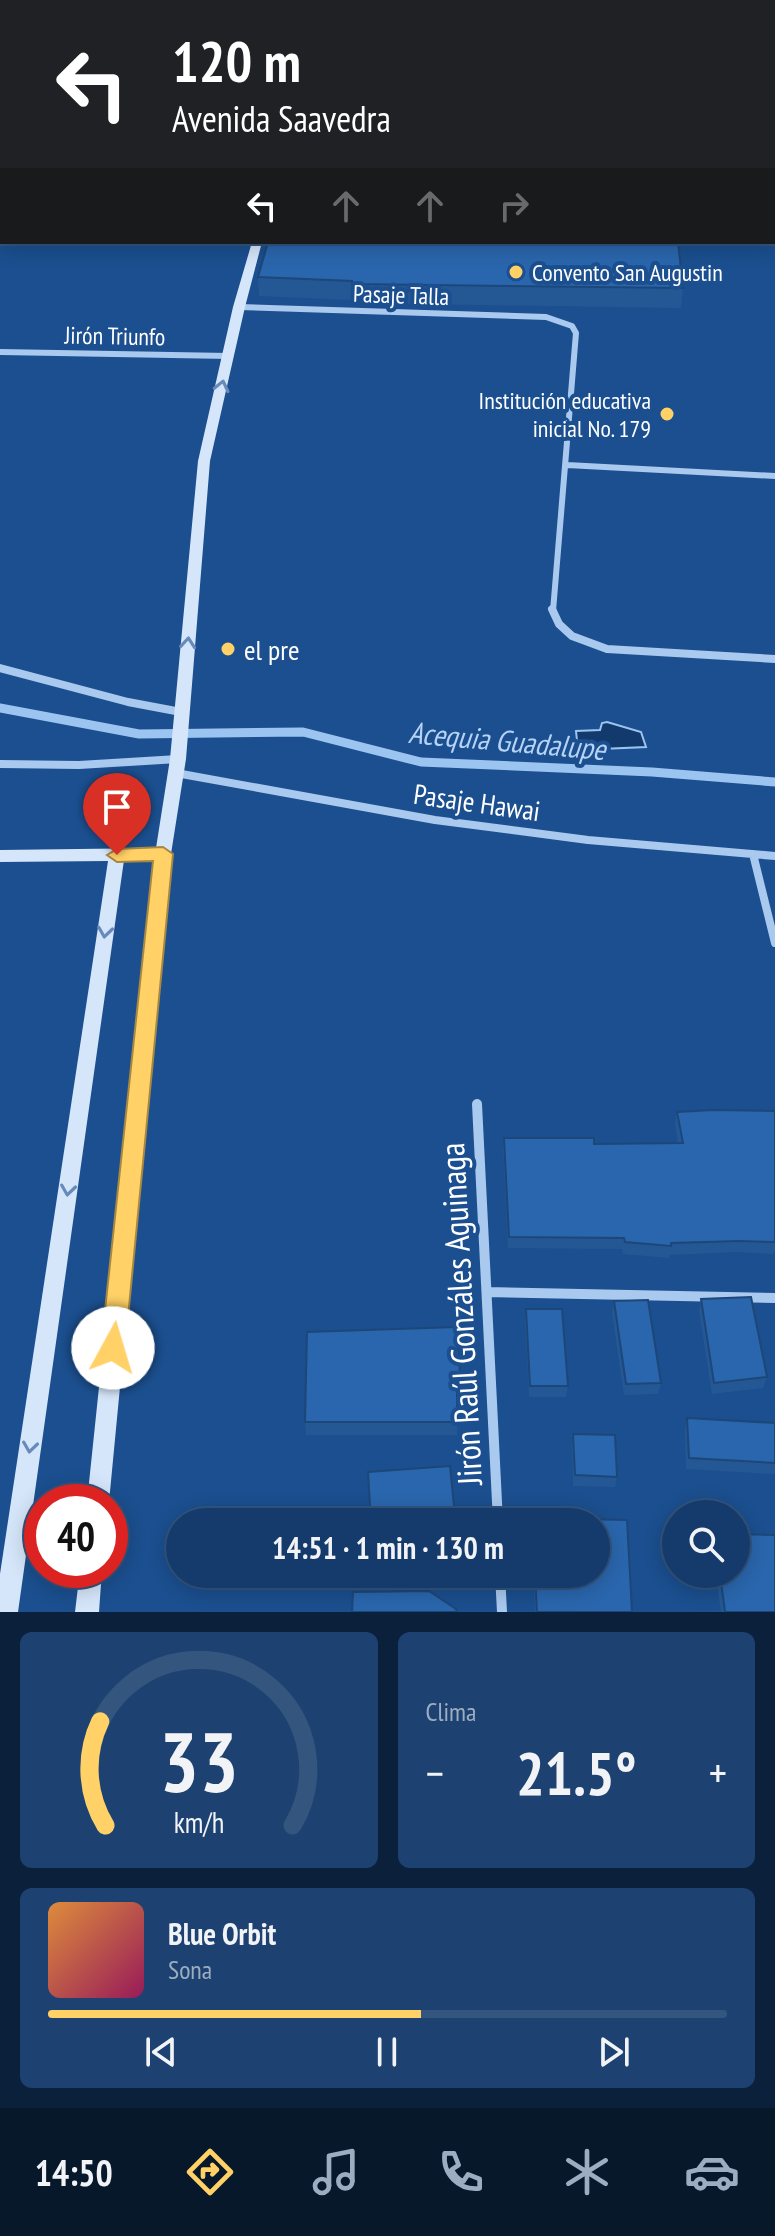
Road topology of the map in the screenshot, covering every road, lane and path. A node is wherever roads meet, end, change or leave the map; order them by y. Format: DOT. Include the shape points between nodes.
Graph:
graph roads {
  1 [pos="256,244"];
  2 [pos="239,307"];
  3 [pos="0,352"];
  4 [pos="229,356"];
  5 [pos="567,465"];
  6 [pos="775,476"];
  7 [pos="775,659"];
  8 [pos="0,668"];
  9 [pos="181,724"];
  10 [pos="0,764"];
  11 [pos="176,766"];
  12 [pos="163,854"];
  13 [pos="753,854"];
  14 [pos="117,855"];
  15 [pos="0,856"];
  16 [pos="775,856"];
  17 [pos="775,943"];
  18 [pos="477,1104"];
  19 [pos="487,1292"];
  20 [pos="775,1298"];
  21 [pos="100,1484"];
  22 [pos="497,1508"];
  23 [pos="89,1588"];
  24 [pos="501,1588"];
  25 [pos="6,1612"];
  26 [pos="87,1612"];
  27 [pos="502,1612"];
  1 -- 2 [label="street"];
  2 -- 4 [label="street"];
  2 -- 5 [label="street, Pasaje Talla" via="562,320 576,333"];
  3 -- 4 [label="street, Jirón Triunfo"];
  9 -- 4 [label="street, one-way" via="204,461"];
  5 -- 6 [label="street"];
  5 -- 7 [label="street" via="551,605 563,630 580,642 607,649"];
  8 -- 9 [label="street" via="128,702"];
  9 -- 11 [label="street"];
  10 -- 11 [label="street, Pasaje Hawai"];
  11 -- 12 [label="street"];
  11 -- 13 [label="street, Pasaje Hawai" via="451,822"];
  12 -- 14 [label="street"];
  12 -- 21 [label="street"];
  13 -- 16 [label="street, Pasaje Hawai"];
  13 -- 17 [label="street"];
  14 -- 15 [label="street"];
  14 -- 25 [label="street, one-way"];
  18 -- 19 [label="street, Jirón Raúl Gonzáles Aguinaga"];
  19 -- 20 [label="street"];
  19 -- 22 [label="street, Jirón Raúl Gonzáles Aguinaga"];
  23 -- 26 [label="street"];
  24 -- 27 [label="street"];
}
